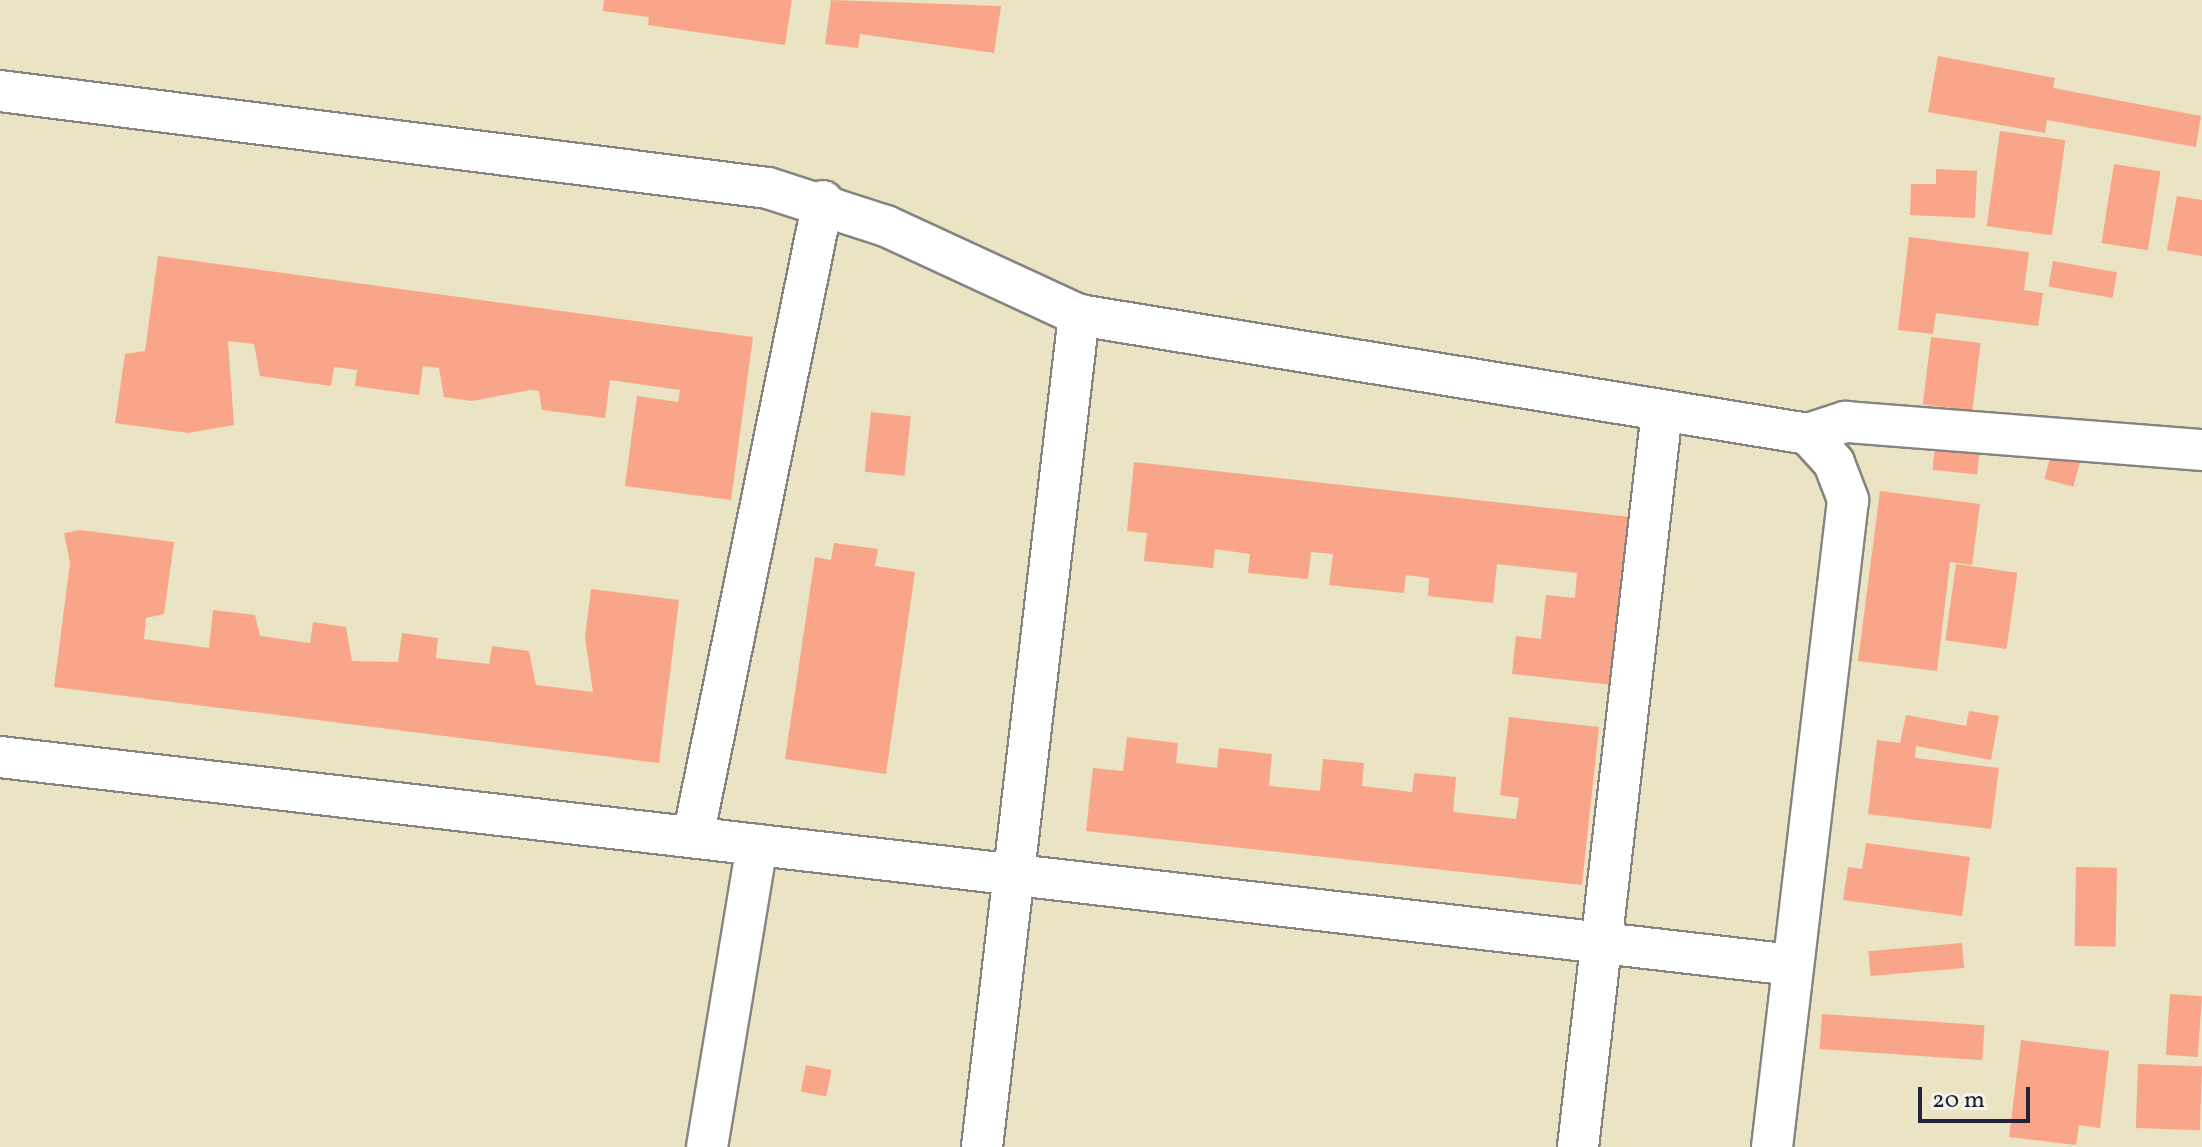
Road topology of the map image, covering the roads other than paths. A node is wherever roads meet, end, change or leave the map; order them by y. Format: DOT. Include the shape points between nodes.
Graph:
graph roads {
  1 [pos="0,91"];
  2 [pos="823,201"];
  3 [pos="1079,315"];
  4 [pos="1662,411"];
  5 [pos="1808,434"];
  6 [pos="2202,450"];
  7 [pos="0,757"];
  8 [pos="693,837"];
  9 [pos="757,845"];
  10 [pos="1012,875"];
  11 [pos="1604,943"];
  12 [pos="1792,965"];
  13 [pos="707,1147"];
  14 [pos="982,1147"];
  15 [pos="1578,1147"];
  16 [pos="1772,1147"];
  1 -- 2 [label="street" via="768,188"];
  2 -- 3 [label="street"];
  2 -- 8 [label="street"];
  3 -- 4 [label="street"];
  3 -- 10 [label="street"];
  4 -- 5 [label="street"];
  4 -- 11 [label="street"];
  5 -- 6 [label="street" via="1846,422"];
  5 -- 12 [label="street" via="1834,463 1848,500"];
  7 -- 8 [label="street"];
  8 -- 9 [label="street"];
  9 -- 10 [label="street"];
  9 -- 13 [label="street"];
  10 -- 11 [label="street"];
  10 -- 14 [label="street"];
  11 -- 12 [label="street"];
  11 -- 15 [label="street"];
  12 -- 16 [label="street"];
}
